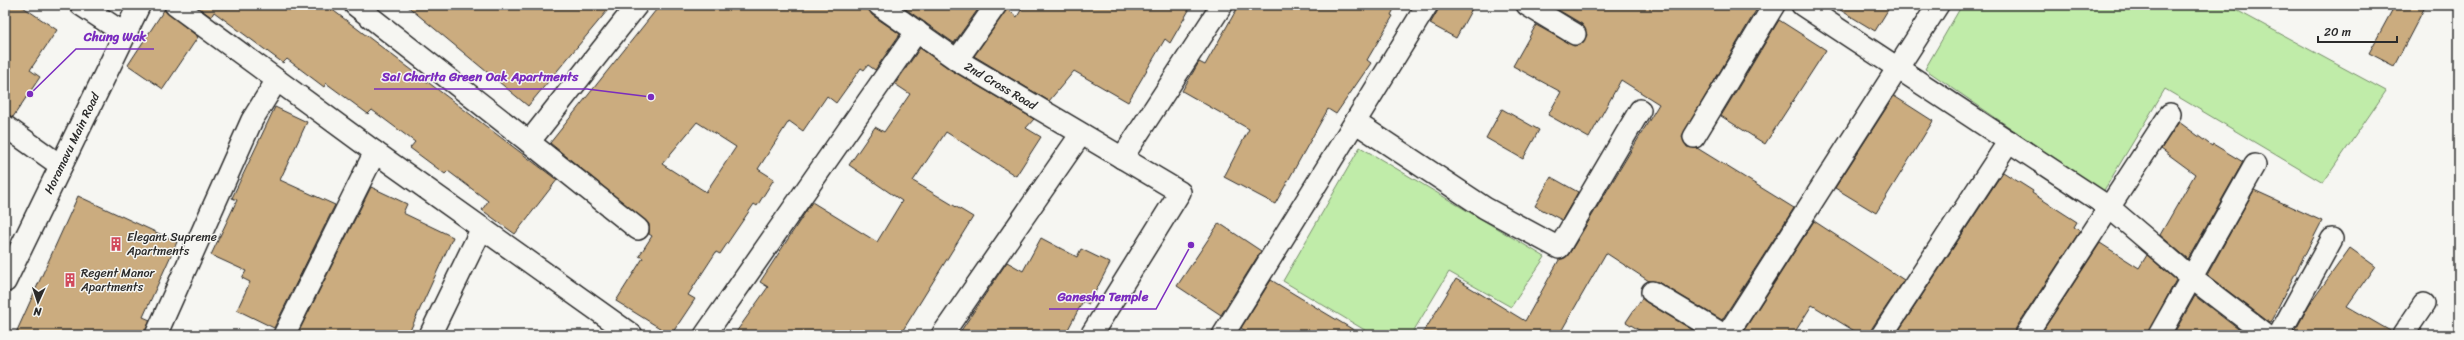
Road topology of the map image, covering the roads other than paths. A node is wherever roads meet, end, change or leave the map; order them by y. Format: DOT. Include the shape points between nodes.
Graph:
graph roads {
  1 [pos="81,5"];
  2 [pos="139,5"];
  3 [pos="175,5"];
  4 [pos="355,5"];
  5 [pos="637,5"];
  6 [pos="879,5"];
  7 [pos="996,5"];
  8 [pos="1222,5"];
  9 [pos="1427,5"];
  10 [pos="1527,5"];
  11 [pos="1774,5"];
  12 [pos="1802,5"];
  13 [pos="1938,5"];
  14 [pos="916,31"];
  15 [pos="124,34"];
  16 [pos="1575,34"];
  17 [pos="957,60"];
  18 [pos="1898,67"];
  19 [pos="277,80"];
  20 [pos="1640,110"];
  21 [pos="2170,114"];
  22 [pos="1355,122"];
  23 [pos="5,126"];
  24 [pos="1081,134"];
  25 [pos="1694,137"];
  26 [pos="2009,141"];
  27 [pos="529,142"];
  28 [pos="375,152"];
  29 [pos="1122,158"];
  30 [pos="61,166"];
  31 [pos="2255,166"];
  32 [pos="2110,208"];
  33 [pos="482,228"];
  34 [pos="638,229"];
  35 [pos="2332,239"];
  36 [pos="2193,279"];
  37 [pos="5,280"];
  38 [pos="1652,292"];
  39 [pos="2424,304"];
  40 [pos="156,335"];
  41 [pos="284,335"];
  42 [pos="430,335"];
  43 [pos="632,335"];
  44 [pos="705,335"];
  45 [pos="942,335"];
  46 [pos="1091,335"];
  47 [pos="1223,335"];
  48 [pos="1724,335"];
  49 [pos="1727,335"];
  50 [pos="1882,335"];
  51 [pos="2026,335"];
  52 [pos="2159,335"];
  53 [pos="2266,335"];
  54 [pos="2279,335"];
  55 [pos="2403,335"];
  1 -- 15 [label="street"];
  2 -- 15 [label="main road, Horamavu Main Road"];
  3 -- 19 [label="street"];
  4 -- 27 [label="street"];
  5 -- 27 [label="street"];
  6 -- 14 [label="street"];
  7 -- 17 [label="street, 2nd Cross Road"];
  8 -- 29 [label="street"];
  9 -- 22 [label="street"];
  10 -- 16 [label="street"];
  11 -- 25 [label="street"];
  12 -- 18 [label="street"];
  13 -- 18 [label="street"];
  14 -- 17 [label="street"];
  14 -- 44 [label="street"];
  15 -- 30 [label="main road, Horamavu Main Road"];
  17 -- 24 [label="street, 2nd Cross Road"];
  18 -- 26 [label="street"];
  18 -- 49 [label="street"];
  19 -- 28 [label="street"];
  19 -- 40 [label="street" via="252,120"];
  20 -- 22 [label="street" via="1559,248 1485,208"];
  21 -- 32 [label="street"];
  22 -- 47 [label="street"];
  23 -- 30 [label="street"];
  24 -- 29 [label="street, 2nd Cross Road"];
  24 -- 45 [label="street"];
  26 -- 32 [label="street"];
  26 -- 50 [label="street"];
  27 -- 34 [label="street"];
  28 -- 33 [label="street"];
  28 -- 41 [label="street"];
  29 -- 46 [label="street, 2nd Cross Road" via="1180,192"];
  30 -- 37 [label="main road, Horamavu Main Road"];
  31 -- 36 [label="street"];
  32 -- 36 [label="street"];
  32 -- 51 [label="street"];
  33 -- 42 [label="street"];
  33 -- 43 [label="street"];
  35 -- 54 [label="street"];
  36 -- 52 [label="street"];
  36 -- 53 [label="street"];
  38 -- 48 [label="street"];
  39 -- 55 [label="street"];
}
